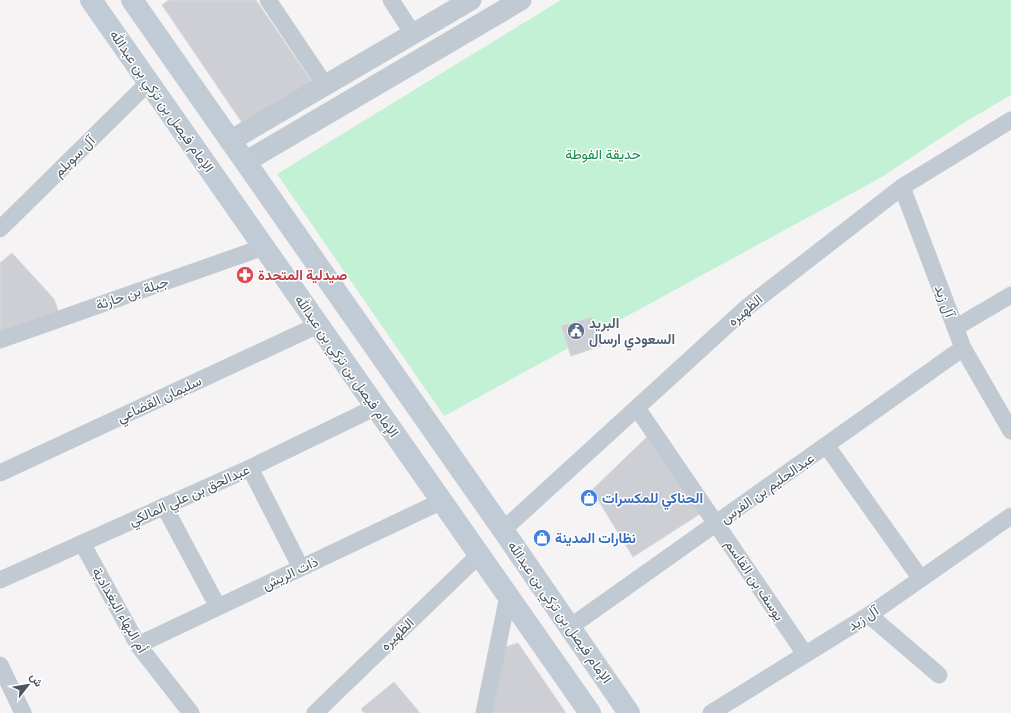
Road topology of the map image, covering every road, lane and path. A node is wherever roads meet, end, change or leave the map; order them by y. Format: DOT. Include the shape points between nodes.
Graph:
graph roads {
  1 [pos="91,0"];
  2 [pos="132,0"];
  3 [pos="268,0"];
  4 [pos="391,0"];
  5 [pos="471,0"];
  6 [pos="521,0"];
  7 [pos="413,34"];
  8 [pos="149,82"];
  9 [pos="325,85"];
  10 [pos="1011,120"];
  11 [pos="230,141"];
  12 [pos="245,162"];
  13 [pos="902,187"];
  14 [pos="0,230"];
  15 [pos="264,247"];
  16 [pos="1011,295"];
  17 [pos="318,325"];
  18 [pos="955,328"];
  19 [pos="0,340"];
  20 [pos="963,348"];
  21 [pos="376,407"];
  22 [pos="637,408"];
  23 [pos="1011,431"];
  24 [pos="826,445"];
  25 [pos="250,468"];
  26 [pos="0,473"];
  27 [pos="442,501"];
  28 [pos="164,506"];
  29 [pos="1011,516"];
  30 [pos="717,523"];
  31 [pos="503,530"];
  32 [pos="82,543"];
  33 [pos="479,554"];
  34 [pos="301,568"];
  35 [pos="921,579"];
  36 [pos="0,580"];
  37 [pos="508,596"];
  38 [pos="218,607"];
  39 [pos="869,615"];
  40 [pos="570,627"];
  41 [pos="138,645"];
  42 [pos="805,654"];
  43 [pos="0,665"];
  44 [pos="939,675"];
  45 [pos="23,713"];
  46 [pos="191,713"];
  47 [pos="315,713"];
  48 [pos="484,713"];
  49 [pos="590,713"];
  50 [pos="629,713"];
  51 [pos="711,713"];
  1 -- 8 [label="main road, الإمام فيصل بن تركي بن عبدالله"];
  2 -- 11 [label="main road, الإمام فيصل بن تركي بن عبدالله"];
  3 -- 9 [label="street"];
  4 -- 7 [label="street"];
  5 -- 7 [label="street"];
  6 -- 12 [label="street"];
  7 -- 9 [label="street"];
  8 -- 14 [label="street, آل سويلم"];
  8 -- 15 [label="main road, الإمام فيصل بن تركي بن عبدالله"];
  9 -- 11 [label="street"];
  10 -- 13 [label="street, الظهيره"];
  11 -- 12 [label="main road, الإمام فيصل بن تركي بن عبدالله"];
  12 -- 31 [label="main road, الإمام فيصل بن تركي بن عبدالله"];
  13 -- 18 [label="street, آل زيد"];
  13 -- 22 [label="street, الظهيره" via="746,308"];
  15 -- 17 [label="main road, الإمام فيصل بن تركي بن عبدالله"];
  15 -- 19 [label="street, جبلة بن حارثة"];
  16 -- 18 [label="street"];
  17 -- 21 [label="main road, الإمام فيصل بن تركي بن عبدالله"];
  17 -- 26 [label="street, سليمان القضاعي"];
  18 -- 20 [label="street, آل زيد"];
  20 -- 23 [label="street, آل زيد"];
  20 -- 24 [label="street, عبدالحليم بن الفرس"];
  21 -- 25 [label="street, عبدالحق بن علي المالكي"];
  21 -- 27 [label="main road, الإمام فيصل بن تركي بن عبدالله"];
  22 -- 30 [label="street, يوسف بن القاسم"];
  22 -- 31 [label="street, الظهيره"];
  24 -- 30 [label="street, عبدالحليم بن الفرس"];
  24 -- 35 [label="street"];
  25 -- 28 [label="street, عبدالحق بن علي المالكي"];
  25 -- 34 [label="street"];
  27 -- 33 [label="main road, الإمام فيصل بن تركي بن عبدالله"];
  27 -- 34 [label="street, ذات الريش"];
  28 -- 32 [label="street, عبدالحق بن علي المالكي"];
  28 -- 38 [label="street"];
  29 -- 35 [label="street, آل زيد"];
  30 -- 40 [label="street, عبدالحليم بن الفرس"];
  30 -- 42 [label="street, يوسف بن القاسم"];
  31 -- 40 [label="main road, الإمام فيصل بن تركي بن عبدالله"];
  32 -- 36 [label="street, عبدالحق بن علي المالكي"];
  32 -- 41 [label="street, أم البهاء البغدادية"];
  33 -- 37 [label="main road, الإمام فيصل بن تركي بن عبدالله"];
  33 -- 47 [label="street, الظهيره"];
  34 -- 38 [label="street, ذات الريش"];
  35 -- 39 [label="street, آل زيد"];
  37 -- 48 [label="street"];
  37 -- 49 [label="main road, الإمام فيصل بن تركي بن عبدالله"];
  38 -- 41 [label="street, ذات الريش"];
  39 -- 42 [label="street, آل زيد"];
  39 -- 44 [label="street"];
  40 -- 50 [label="main road, الإمام فيصل بن تركي بن عبدالله"];
  41 -- 46 [label="street, أم البهاء البغدادية"];
  42 -- 51 [label="street, آل زيد"];
  43 -- 45 [label="street"];
}
